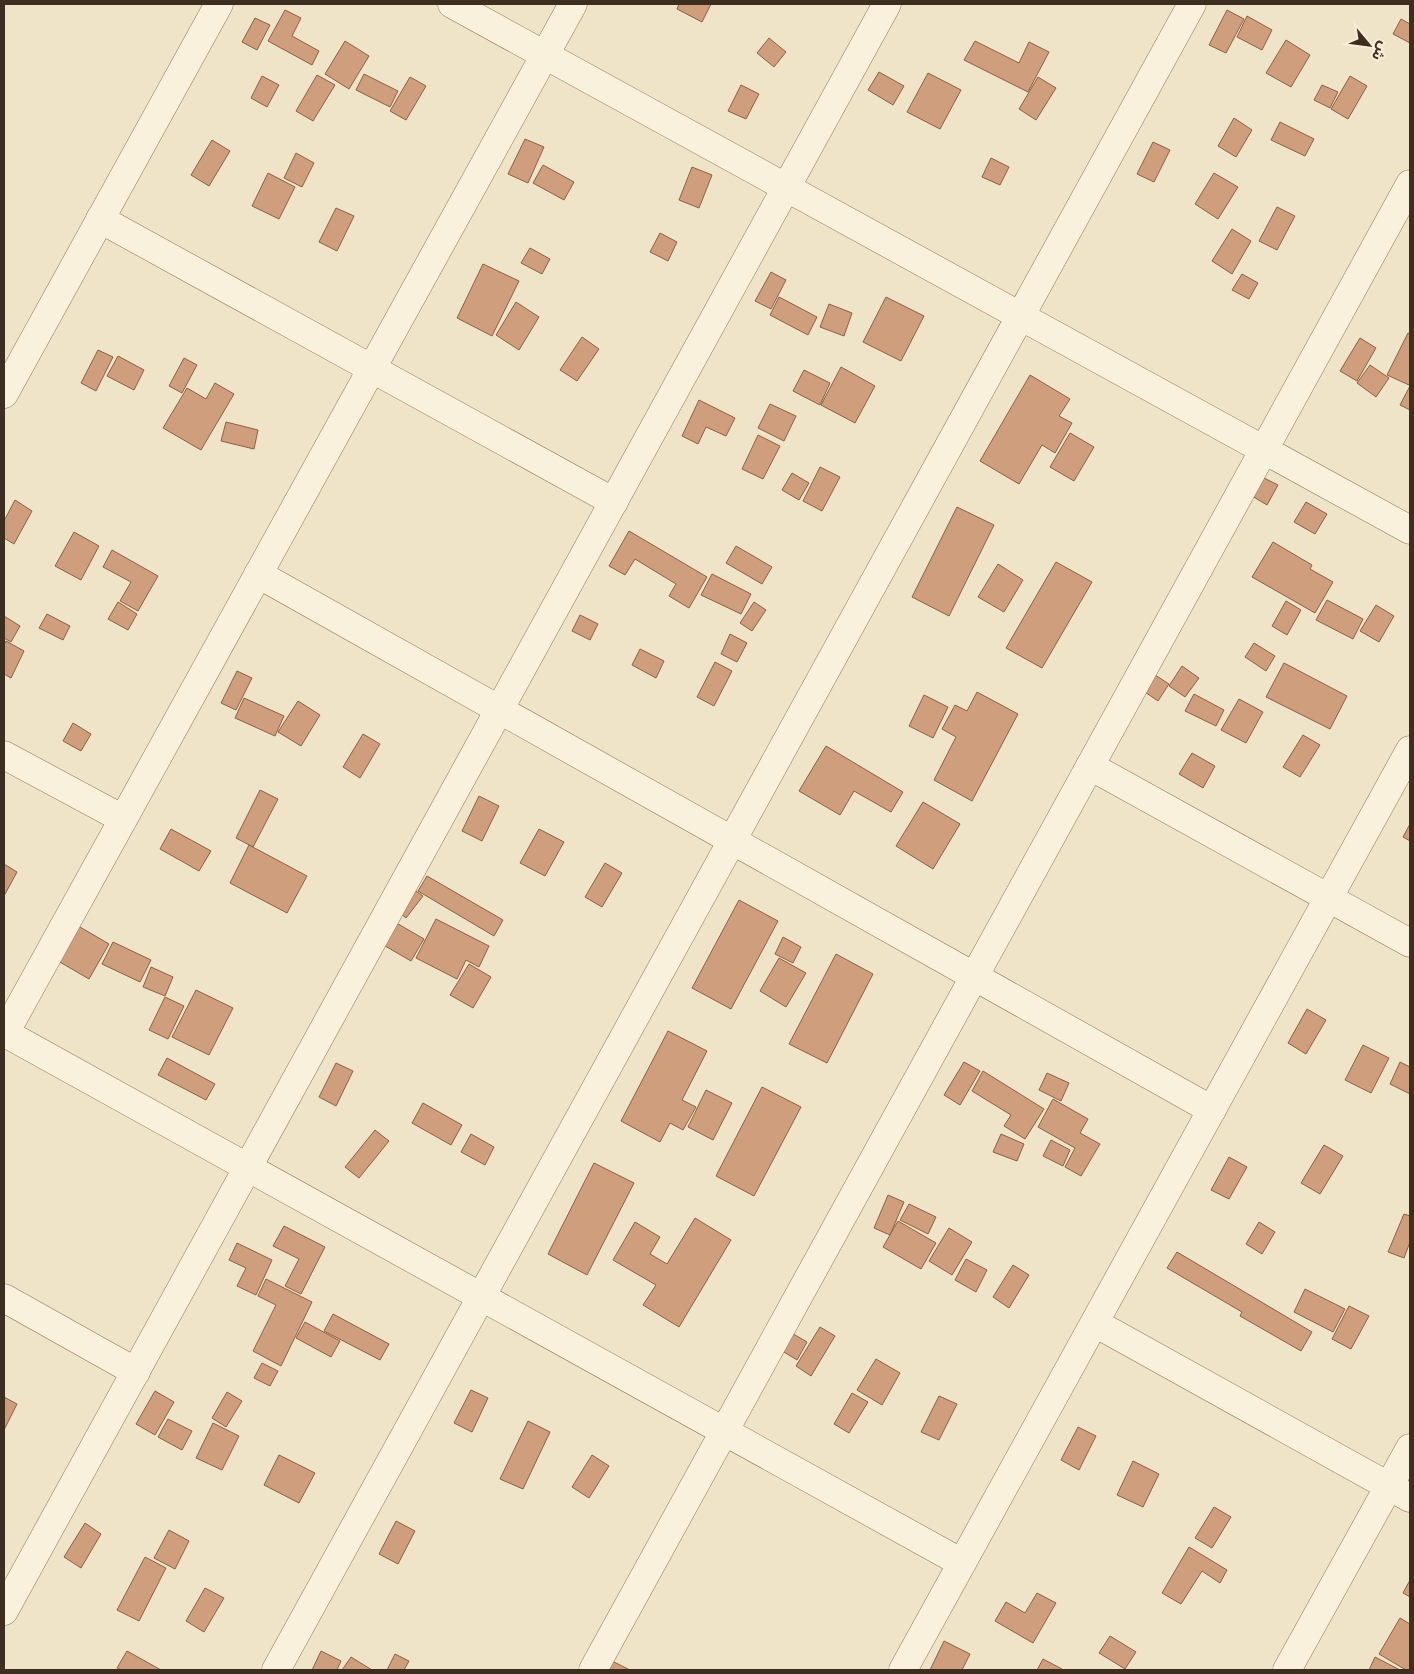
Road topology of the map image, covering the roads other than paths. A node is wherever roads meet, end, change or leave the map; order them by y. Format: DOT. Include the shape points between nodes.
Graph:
graph roads {
  1 [pos="219,4"];
  2 [pos="452,4"];
  3 [pos="573,4"];
  4 [pos="887,4"];
  5 [pos="1192,4"];
  6 [pos="545,54"];
  7 [pos="1410,184"];
  8 [pos="787,187"];
  9 [pos="100,219"];
  10 [pos="1020,316"];
  11 [pos="372,368"];
  12 [pos="4,394"];
  13 [pos="1264,450"];
  14 [pos="614,502"];
  15 [pos="1410,530"];
  16 [pos="258,574"];
  17 [pos="499,710"];
  18 [pos="1410,750"];
  19 [pos="4,755"];
  20 [pos="1090,766"];
  21 [pos="123,819"];
  22 [pos="732,840"];
  23 [pos="1329,898"];
  24 [pos="1410,942"];
  25 [pos="975,976"];
  26 [pos="4,1034"];
  27 [pos="1212,1110"];
  28 [pos="248,1167"];
  29 [pos="481,1297"];
  30 [pos="4,1298"];
  31 [pos="1095,1322"];
  32 [pos="136,1372"];
  33 [pos="724,1432"];
  34 [pos="1410,1448"];
  35 [pos="1400,1492"];
  36 [pos="962,1563"];
  37 [pos="4,1612"];
  38 [pos="276,1670"];
  39 [pos="593,1670"];
  40 [pos="903,1670"];
  41 [pos="1288,1670"];
  1 -- 9 [label="street"];
  2 -- 6 [label="street"];
  3 -- 6 [label="street"];
  4 -- 8 [label="street"];
  5 -- 10 [label="street"];
  6 -- 8 [label="street"];
  6 -- 11 [label="street"];
  7 -- 13 [label="street"];
  8 -- 10 [label="street"];
  8 -- 14 [label="street"];
  9 -- 11 [label="street"];
  9 -- 12 [label="street"];
  10 -- 13 [label="street"];
  10 -- 22 [label="street"];
  11 -- 14 [label="street"];
  11 -- 16 [label="street"];
  13 -- 15 [label="street"];
  13 -- 20 [label="street"];
  14 -- 17 [label="street"];
  16 -- 17 [label="street"];
  16 -- 21 [label="street"];
  17 -- 22 [label="street"];
  17 -- 28 [label="street"];
  18 -- 23 [label="street"];
  19 -- 21 [label="street"];
  20 -- 23 [label="street"];
  20 -- 25 [label="street"];
  21 -- 26 [label="street"];
  22 -- 25 [label="street"];
  22 -- 29 [label="street"];
  23 -- 24 [label="street"];
  23 -- 27 [label="street"];
  25 -- 27 [label="street"];
  25 -- 33 [label="street"];
  26 -- 28 [label="street"];
  27 -- 31 [label="street"];
  28 -- 29 [label="street"];
  28 -- 32 [label="street"];
  29 -- 33 [label="street"];
  29 -- 38 [label="street"];
  30 -- 32 [label="street"];
  31 -- 35 [label="street"];
  31 -- 36 [label="street"];
  32 -- 37 [label="street"];
  33 -- 36 [label="street"];
  33 -- 39 [label="street"];
  34 -- 35 [label="street"];
  35 -- 41 [label="street"];
  36 -- 40 [label="street"];
}
